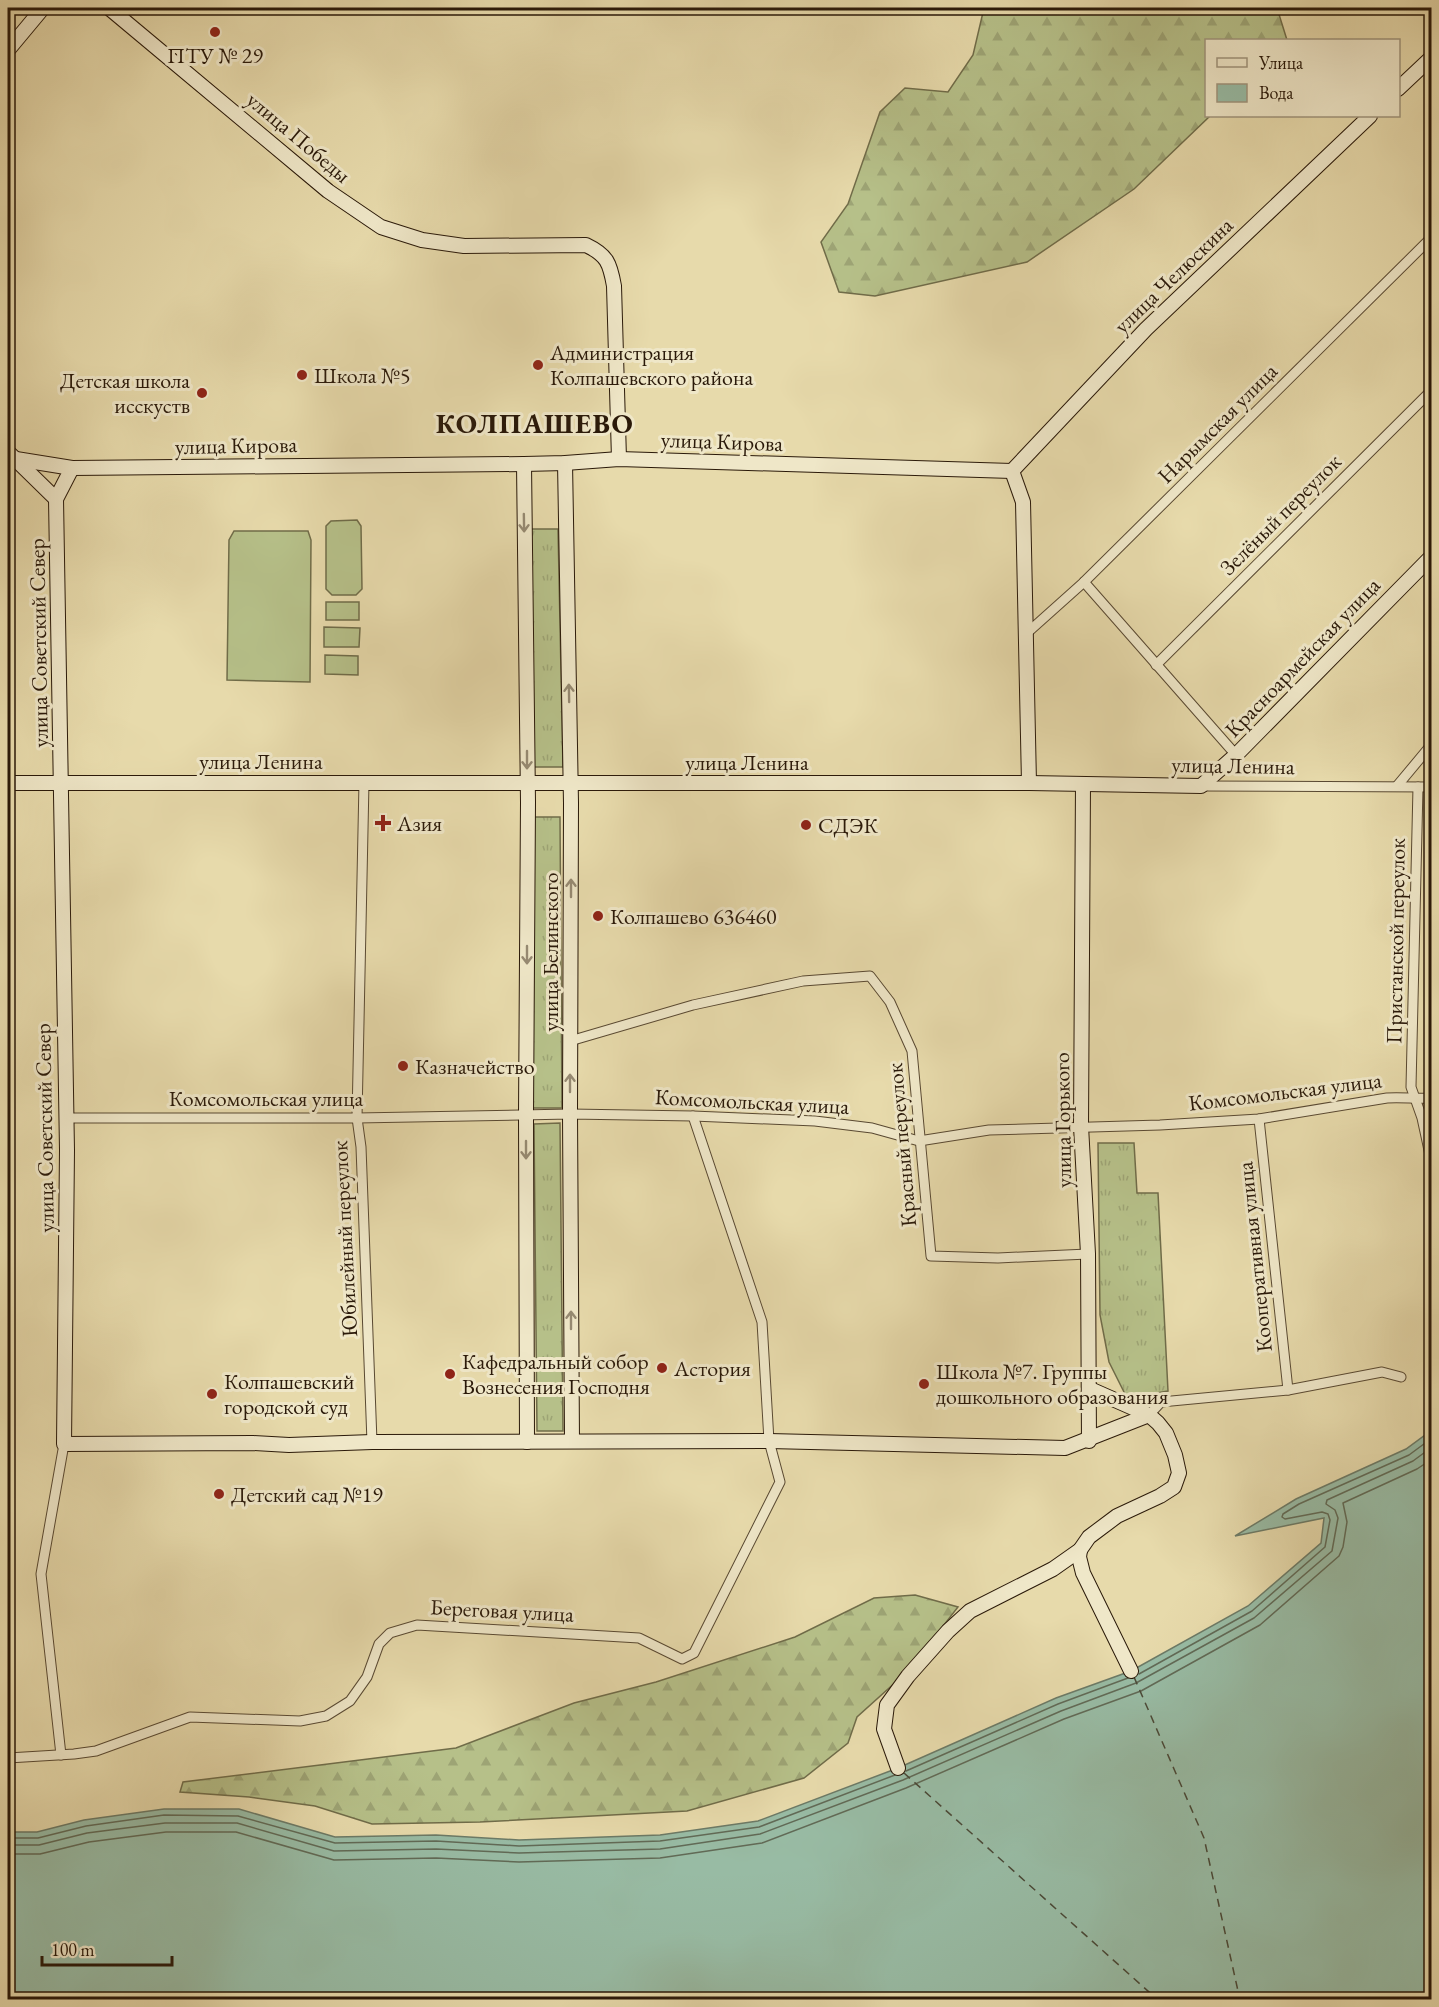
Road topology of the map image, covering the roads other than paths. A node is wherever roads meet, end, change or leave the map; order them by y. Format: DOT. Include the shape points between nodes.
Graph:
graph roads {
  1 [pos="43,8"];
  2 [pos="109,8"];
  3 [pos="8,50"];
  4 [pos="1431,57"];
  5 [pos="1400,86"];
  6 [pos="1369,117"];
  7 [pos="1431,237"];
  8 [pos="1431,390"];
  9 [pos="12,456"];
  10 [pos="620,459"];
  11 [pos="565,463"];
  12 [pos="524,464"];
  13 [pos="72,468"];
  14 [pos="1012,471"];
  15 [pos="56,499"];
  16 [pos="1431,556"];
  17 [pos="1084,582"];
  18 [pos="1027,633"];
  19 [pos="1156,665"];
  20 [pos="1431,744"];
  21 [pos="1236,755"];
  22 [pos="61,782"];
  23 [pos="364,782"];
  24 [pos="8,783"];
  25 [pos="527,783"];
  26 [pos="571,783"];
  27 [pos="1029,783"];
  28 [pos="1083,784"];
  29 [pos="1201,786"];
  30 [pos="1397,786"];
  31 [pos="1418,787"];
  32 [pos="1431,787"];
  33 [pos="570,1041"];
  34 [pos="1431,1098"];
  35 [pos="1415,1099"];
  36 [pos="570,1114"];
  37 [pos="526,1115"];
  38 [pos="693,1116"];
  39 [pos="66,1118"];
  40 [pos="357,1118"];
  41 [pos="1259,1119"];
  42 [pos="1081,1126"];
  43 [pos="919,1141"];
  44 [pos="1431,1164"];
  45 [pos="1088,1254"];
  46 [pos="1401,1377"];
  47 [pos="1090,1389"];
  48 [pos="1288,1390"];
  49 [pos="1149,1415"];
  50 [pos="572,1441"];
  51 [pos="769,1441"];
  52 [pos="1089,1441"];
  53 [pos="372,1442"];
  54 [pos="527,1442"];
  55 [pos="64,1444"];
  56 [pos="1080,1550"];
  57 [pos="1131,1671"];
  58 [pos="61,1755"];
  59 [pos="8,1758"];
  60 [pos="898,1768"];
  1 -- 3 [label="street"];
  2 -- 10 [label="street, улица Победы" via="328,191 381,227 422,240 464,246 586,245 601,252 611,267 614,286"];
  4 -- 5 [label="street"];
  6 -- 14 [label="street, улица Челюскина" via="1146,329"];
  7 -- 17 [label="street, Нарымская улица"];
  8 -- 19 [label="street, Зелёный переулок"];
  9 -- 13 [label="street, улица Кирова"];
  9 -- 15 [label="street"];
  10 -- 11 [label="street, улица Кирова"];
  10 -- 14 [label="street, улица Кирова"];
  11 -- 12 [label="street, улица Кирова"];
  26 -- 11 [label="street, улица Белинского, one-way"];
  12 -- 13 [label="street, улица Кирова"];
  12 -- 25 [label="street, улица Белинского, one-way"];
  13 -- 15 [label="street"];
  14 -- 18 [label="street" via="1023,502"];
  15 -- 22 [label="street, улица Советский Север"];
  16 -- 21 [label="street, Красноармейская улица"];
  17 -- 18 [label="street, Нарымская улица"];
  17 -- 19 [label="street"];
  18 -- 27 [label="street"];
  19 -- 21 [label="street"];
  20 -- 30 [label="street"];
  21 -- 29 [label="street, Красноармейская улица"];
  22 -- 23 [label="street, улица Ленина"];
  22 -- 24 [label="street, улица Ленина"];
  22 -- 39 [label="street, улица Советский Север"];
  23 -- 25 [label="street, улица Ленина"];
  23 -- 40 [label="street, Юбилейный переулок"];
  25 -- 26 [label="street, улица Ленина"];
  25 -- 37 [label="street, улица Белинского, one-way"];
  26 -- 27 [label="street, улица Ленина"];
  33 -- 26 [label="street, улица Белинского, one-way"];
  27 -- 28 [label="street, улица Ленина"];
  28 -- 29 [label="street, улица Ленина"];
  28 -- 42 [label="street, улица Горького"];
  29 -- 30 [label="street, улица Ленина"];
  30 -- 31 [label="street, улица Ленина"];
  31 -- 32 [label="street, улица Ленина"];
  31 -- 35 [label="street, Пристанской переулок" via="1411,1087"];
  36 -- 33 [label="street, улица Белинского, one-way"];
  33 -- 43 [label="street, Красный переулок" via="737,995 803,981 870,976 890,1002 912,1051"];
  34 -- 35 [label="street, Комсомольская улица"];
  35 -- 41 [label="street, Комсомольская улица" via="1387,1098"];
  35 -- 44 [label="street, Пристанской переулок"];
  36 -- 37 [label="street, Комсомольская улица"];
  36 -- 38 [label="street, Комсомольская улица"];
  50 -- 36 [label="street, улица Белинского, one-way"];
  37 -- 40 [label="street, Комсомольская улица"];
  37 -- 54 [label="street, улица Белинского, one-way"];
  38 -- 43 [label="street, Комсомольская улица" via="815,1121 872,1128"];
  38 -- 51 [label="street" via="762,1322"];
  39 -- 40 [label="street, Комсомольская улица"];
  39 -- 55 [label="street, улица Советский Север"];
  40 -- 53 [label="street, Юбилейный переулок"];
  41 -- 42 [label="street, Комсомольская улица"];
  41 -- 48 [label="street, Кооперативная улица"];
  42 -- 43 [label="street, Комсомольская улица" via="989,1130"];
  42 -- 45 [label="street, улица Горького"];
  43 -- 45 [label="street, Красный переулок" via="931,1256"];
  45 -- 47 [label="street, улица Горького"];
  46 -- 48 [label="street" via="1382,1372"];
  47 -- 49 [label="street"];
  47 -- 52 [label="street, улица Горького"];
  48 -- 49 [label="street" via="1161,1402"];
  49 -- 52 [label="street"];
  49 -- 56 [label="street" via="1166,1433 1175,1455 1179,1473 1174,1486 1117,1516 1089,1537"];
  50 -- 51 [label="street"];
  50 -- 54 [label="street"];
  51 -- 52 [label="street" via="1065,1448"];
  51 -- 58 [label="street, Береговая улица" via="780,1482 694,1653 682,1659 639,1638 417,1625 390,1634 379,1644 367,1677 350,1701 326,1716 300,1721 190,1717 96,1750"];
  53 -- 54 [label="street"];
  53 -- 55 [label="street"];
  55 -- 58 [label="street, улица Советский Север" via="41,1574"];
  56 -- 57 [label="street" via="1083,1573"];
  56 -- 60 [label="street" via="1053,1569 970,1611 908,1676 887,1705 884,1729"];
  58 -- 59 [label="street, Береговая улица"];
}
